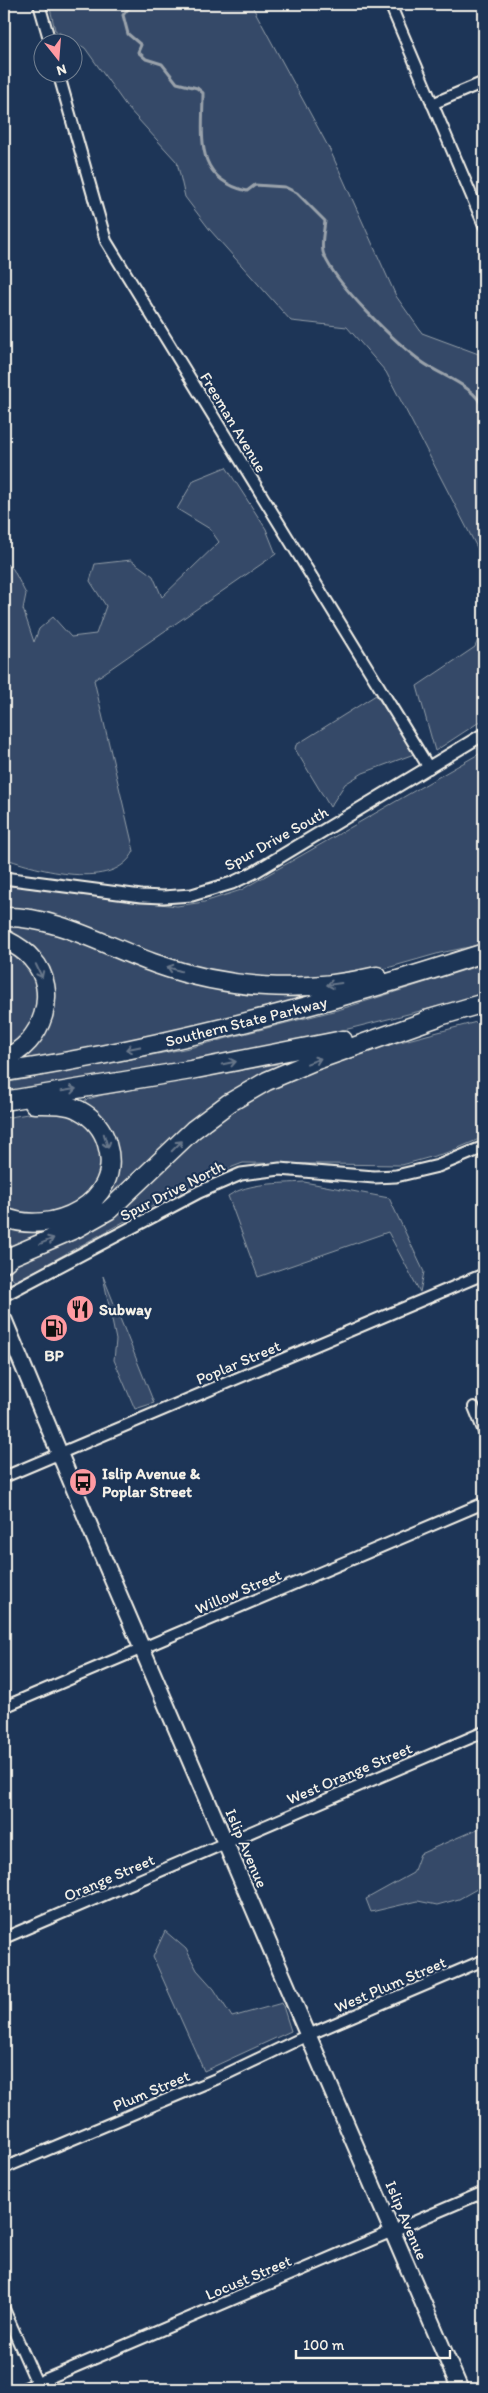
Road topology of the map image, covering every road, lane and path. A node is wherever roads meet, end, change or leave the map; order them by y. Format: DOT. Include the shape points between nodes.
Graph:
graph roads {
  1 [pos="39,4"];
  2 [pos="390,4"];
  3 [pos="47,32"];
  4 [pos="61,82"];
  5 [pos="484,82"];
  6 [pos="432,104"];
  7 [pos="484,225"];
  8 [pos="484,734"];
  9 [pos="429,768"];
  10 [pos="4,878"];
  11 [pos="4,917"];
  12 [pos="4,939"];
  13 [pos="484,952"];
  14 [pos="484,1003"];
  15 [pos="438,1017"];
  16 [pos="4,1058"];
  17 [pos="4,1072"];
  18 [pos="4,1102"];
  19 [pos="484,1147"];
  20 [pos="4,1217"];
  21 [pos="4,1262"];
  22 [pos="484,1274"];
  23 [pos="4,1295"];
  24 [pos="4,1320"];
  25 [pos="474,1407"];
  26 [pos="484,1432"];
  27 [pos="59,1454"];
  28 [pos="4,1477"];
  29 [pos="484,1503"];
  30 [pos="143,1648"];
  31 [pos="4,1708"];
  32 [pos="484,1732"];
  33 [pos="225,1842"];
  34 [pos="4,1938"];
  35 [pos="484,1960"];
  36 [pos="308,2035"];
  37 [pos="4,2168"];
  38 [pos="484,2192"];
  39 [pos="392,2231"];
  40 [pos="4,2309"];
  41 [pos="38,2386"];
  42 [pos="23,2389"];
  43 [pos="460,2389"];
  1 -- 3 [label="street"];
  2 -- 6 [label="street"];
  4 -- 9 [label="street, Freeman Avenue" via="106,242"];
  5 -- 6 [label="street"];
  6 -- 7 [label="street"];
  8 -- 9 [label="street, Spur Drive South"];
  9 -- 10 [label="street, Spur Drive South" via="253,873 192,895 141,896"];
  13 -- 11 [label="highway, one-way" via="359,980 319,986 276,987 194,975 43,922"];
  12 -- 16 [label="highway, one-way" via="18,946 33,960 42,977 46,995 38,1030 26,1045"];
  13 -- 17 [label="highway, Southern State Parkway, one-way" via="336,1000 246,1023"];
  14 -- 15 [label="highway, Southern State Parkway"];
  18 -- 15 [label="highway, Southern State Parkway, one-way" via="279,1054"];
  21 -- 15 [label="highway, one-way" via="109,1210 193,1130 229,1103 267,1081"];
  18 -- 20 [label="highway, one-way" via="59,1105 78,1110 93,1119 104,1132 110,1168 105,1186 93,1201 76,1212 56,1221 32,1223"];
  19 -- 23 [label="street, Spur Drive North" via="438,1166 396,1176 374,1177 280,1168 241,1174 199,1192"];
  22 -- 27 [label="street, Poplar Street"];
  24 -- 27 [label="main road, Islip Avenue"];
  25 -- 26 [label="street"];
  27 -- 28 [label="street, Poplar Street"];
  27 -- 30 [label="main road, Islip Avenue"];
  29 -- 30 [label="street, Willow Street"];
  30 -- 31 [label="street, Willow Street"];
  30 -- 33 [label="main road, Islip Avenue"];
  32 -- 33 [label="street, West Orange Street"];
  33 -- 34 [label="street, Orange Street"];
  33 -- 36 [label="main road, Islip Avenue"];
  35 -- 36 [label="street, West Plum Street"];
  36 -- 37 [label="street, Plum Street" via="216,2079"];
  36 -- 39 [label="main road, Islip Avenue"];
  38 -- 39 [label="street, Locust Street"];
  39 -- 41 [label="street, Locust Street"];
  39 -- 43 [label="main road, Islip Avenue"];
  40 -- 41 [label="street"];
  41 -- 42 [label="street, Locust Street"];
}
